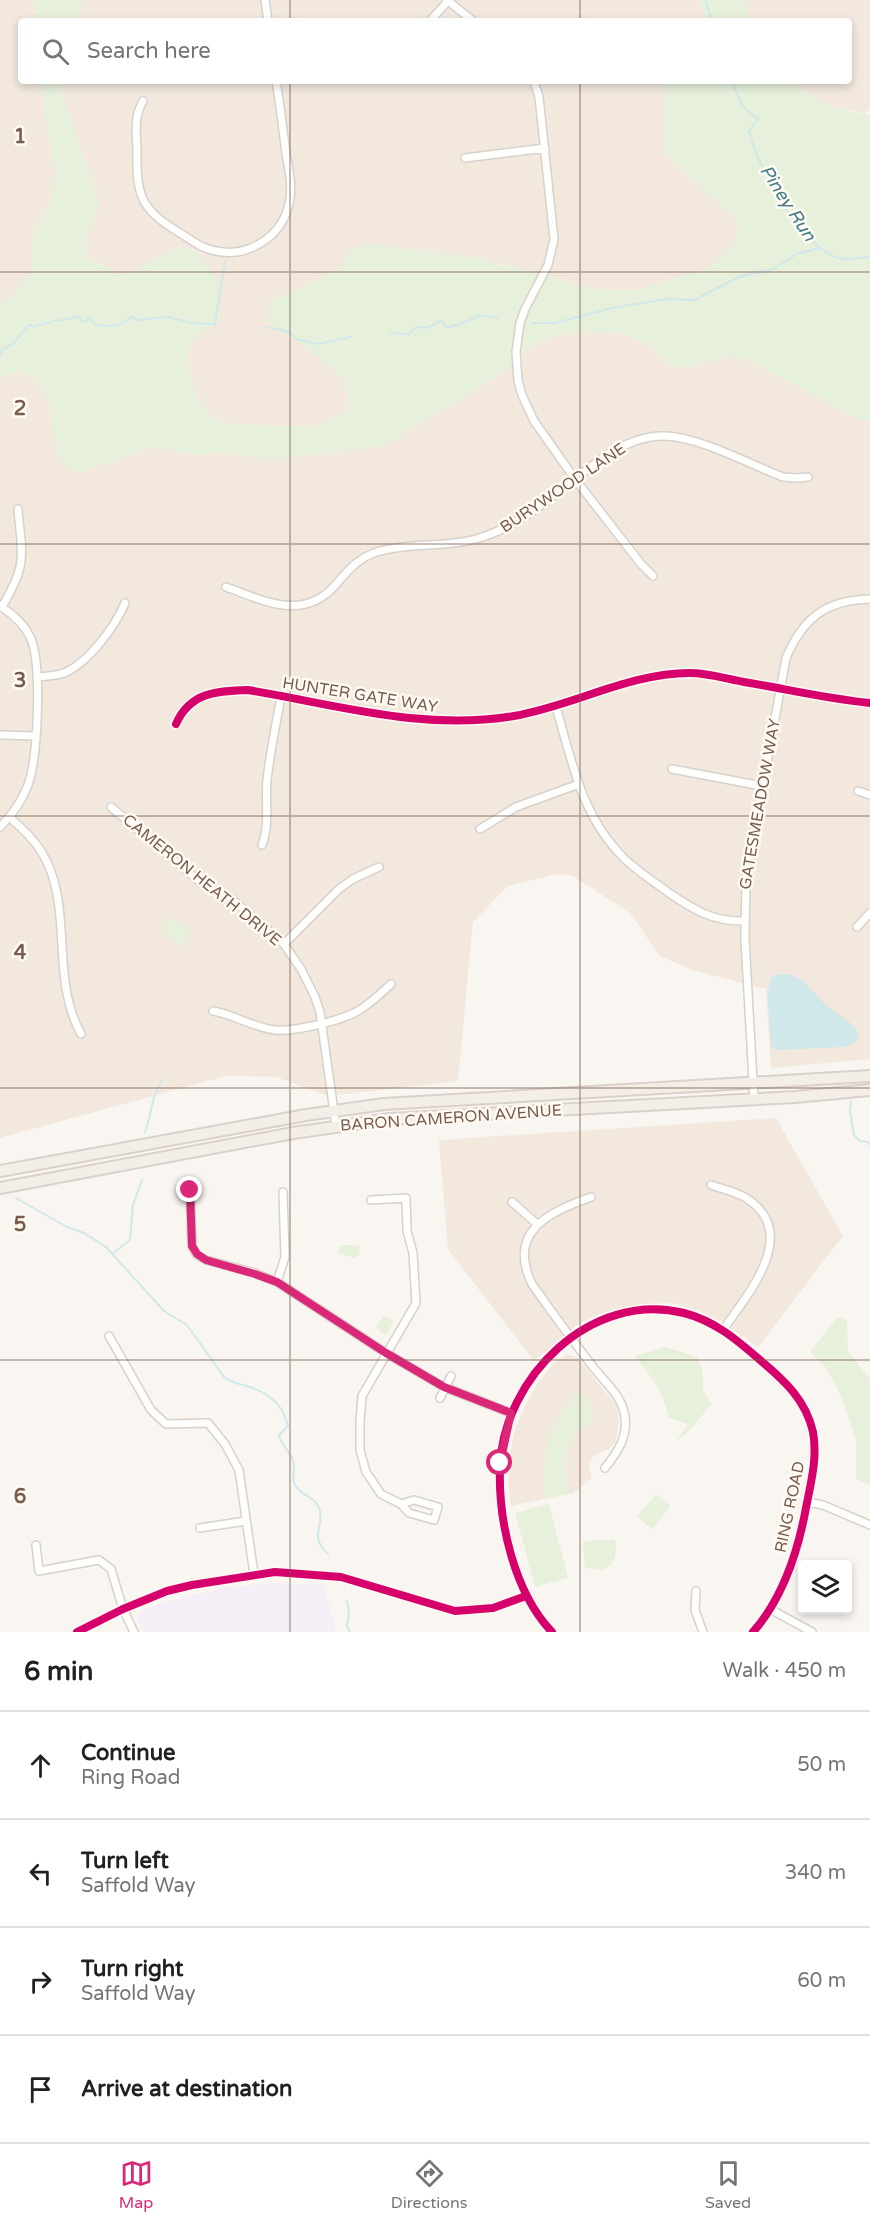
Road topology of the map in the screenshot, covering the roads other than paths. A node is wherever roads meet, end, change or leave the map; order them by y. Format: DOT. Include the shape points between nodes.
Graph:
graph roads {
  1 [pos="265,0"];
  2 [pos="448,1"];
  3 [pos="268,18"];
  4 [pos="433,18"];
  5 [pos="470,18"];
  6 [pos="276,84"];
  7 [pos="535,84"];
  8 [pos="143,100"];
  9 [pos="545,148"];
  10 [pos="465,158"];
  11 [pos="808,477"];
  12 [pos="575,479"];
  13 [pos="18,509"];
  14 [pos="653,576"];
  15 [pos="225,587"];
  16 [pos="870,598"];
  17 [pos="124,603"];
  18 [pos="1,607"];
  19 [pos="37,677"];
  20 [pos="780,688"];
  21 [pos="281,696"];
  22 [pos="870,703"];
  23 [pos="556,706"];
  24 [pos="176,724"];
  25 [pos="0,735"];
  26 [pos="35,736"];
  27 [pos="672,769"];
  28 [pos="579,784"];
  29 [pos="762,786"];
  30 [pos="858,791"];
  31 [pos="870,795"];
  32 [pos="111,807"];
  33 [pos="9,817"];
  34 [pos="0,827"];
  35 [pos="480,829"];
  36 [pos="262,845"];
  37 [pos="379,867"];
  38 [pos="870,913"];
  39 [pos="745,921"];
  40 [pos="857,927"];
  41 [pos="284,944"];
  42 [pos="391,984"];
  43 [pos="213,1011"];
  44 [pos="323,1022"];
  45 [pos="81,1034"];
  46 [pos="870,1076"];
  47 [pos="753,1084"];
  48 [pos="870,1090"];
  49 [pos="754,1099"];
  50 [pos="334,1110"];
  51 [pos="336,1126"];
  52 [pos="0,1171"];
  53 [pos="711,1185"];
  54 [pos="0,1188"];
  55 [pos="190,1190"];
  56 [pos="283,1192"];
  57 [pos="591,1197"];
  58 [pos="371,1200"];
  59 [pos="512,1202"];
  60 [pos="537,1224"];
  61 [pos="277,1282"];
  62 [pos="723,1330"];
  63 [pos="108,1336"];
  64 [pos="571,1338"];
  65 [pos="386,1353"];
  66 [pos="451,1376"];
  67 [pos="444,1387"];
  68 [pos="440,1398"];
  69 [pos="511,1413"];
  70 [pos="605,1467"];
  71 [pos="807,1502"];
  72 [pos="401,1504"];
  73 [pos="246,1521"];
  74 [pos="870,1525"];
  75 [pos="200,1528"];
  76 [pos="36,1545"];
  77 [pos="254,1574"];
  78 [pos="696,1591"];
  79 [pos="526,1596"];
  80 [pos="123,1609"];
  81 [pos="770,1609"];
  82 [pos="77,1632"];
  83 [pos="134,1632"];
  84 [pos="552,1632"];
  85 [pos="704,1632"];
  86 [pos="753,1632"];
  87 [pos="813,1632"];
  1 -- 3 [label="street"];
  2 -- 4 [label="street"];
  2 -- 5 [label="street"];
  6 -- 8 [label="street" via="290,181 289,203 282,223 270,237 239,252 217,252 198,245 158,218 145,202 139,185 136,124"];
  7 -- 9 [label="street"];
  9 -- 10 [label="street"];
  9 -- 12 [label="street" via="554,239 548,265 520,324 516,366 528,409"];
  11 -- 12 [label="street, BURYWOOD LANE" via="783,477 687,440 663,436 626,444"];
  12 -- 14 [label="street"];
  12 -- 15 [label="street, BURYWOOD LANE" via="494,533 462,542 369,554 328,592 310,602 279,606"];
  13 -- 18 [label="street" via="20,567"];
  16 -- 20 [label="street, GATESMEADOW WAY" via="840,602 806,623 786,657"];
  17 -- 19 [label="street" via="114,622 77,666 60,675"];
  18 -- 19 [label="street" via="30,638"];
  19 -- 26 [label="street"];
  20 -- 22 [label="street, HUNTER GATE WAY"];
  20 -- 23 [label="street, HUNTER GATE WAY" via="692,673 662,675"];
  20 -- 29 [label="street, GATESMEADOW WAY"];
  21 -- 23 [label="street, HUNTER GATE WAY" via="425,721 488,719"];
  21 -- 24 [label="street, HUNTER GATE WAY" via="248,690 209,694 193,701"];
  21 -- 36 [label="street"];
  23 -- 28 [label="street"];
  25 -- 26 [label="street"];
  26 -- 33 [label="street" via="27,786"];
  27 -- 29 [label="street"];
  28 -- 35 [label="street" via="516,807"];
  28 -- 39 [label="street" via="600,830 635,868 700,913 722,920"];
  29 -- 39 [label="street, GATESMEADOW WAY" via="746,878"];
  30 -- 31 [label="street"];
  32 -- 41 [label="street, CAMERON HEATH DRIVE" via="200,882 227,896"];
  33 -- 34 [label="street"];
  33 -- 45 [label="street" via="33,840 52,877 68,1002"];
  37 -- 41 [label="street" via="339,889"];
  38 -- 40 [label="street"];
  39 -- 47 [label="street, GATESMEADOW WAY"];
  41 -- 44 [label="street, CAMERON HEATH DRIVE" via="301,969"];
  42 -- 44 [label="street" via="353,1014"];
  43 -- 44 [label="street" via="278,1030"];
  44 -- 50 [label="street, CAMERON HEATH DRIVE"];
  46 -- 47 [label="main road, BARON CAMERON AVENUE"];
  47 -- 49 [label="street, GATESMEADOW WAY"];
  47 -- 50 [label="main road, BARON CAMERON AVENUE" via="424,1101"];
  48 -- 49 [label="main road, BARON CAMERON AVENUE"];
  49 -- 51 [label="main road, BARON CAMERON AVENUE" via="428,1116"];
  50 -- 51 [label="street, CAMERON HEATH DRIVE"];
  50 -- 52 [label="main road, BARON CAMERON AVENUE"];
  51 -- 54 [label="main road, BARON CAMERON AVENUE"];
  53 -- 62 [label="street" via="752,1203 764,1218 771,1246 766,1264"];
  55 -- 61 [label="street" via="192,1246 197,1254"];
  56 -- 61 [label="street" via="285,1257"];
  57 -- 60 [label="street" via="551,1213"];
  58 -- 65 [label="street" via="406,1198 407,1231 413,1253 416,1303"];
  59 -- 60 [label="street"];
  60 -- 64 [label="street" via="525,1248 526,1267 532,1284"];
  61 -- 65 [label="street"];
  62 -- 64 [label="street, RING ROAD" via="690,1315 653,1309 611,1316"];
  62 -- 71 [label="street, RING ROAD" via="778,1375 803,1404 814,1443"];
  63 -- 73 [label="street" via="151,1410 166,1424 208,1423 225,1444 238,1470"];
  64 -- 69 [label="street, RING ROAD" via="539,1368"];
  64 -- 70 [label="street" via="615,1392 623,1408 624,1437"];
  65 -- 67 [label="street"];
  65 -- 72 [label="street" via="362,1396 360,1450 375,1487"];
  66 -- 67 [label="street"];
  67 -- 68 [label="street"];
  67 -- 69 [label="street"];
  69 -- 79 [label="street, RING ROAD" via="501,1454 501,1497 512,1558"];
  71 -- 74 [label="street"];
  71 -- 81 [label="street, RING ROAD" via="794,1558"];
  72 -- 72 [label="street" via="408,1513 434,1520 438,1507 414,1500"];
  73 -- 75 [label="street"];
  73 -- 77 [label="street"];
  76 -- 80 [label="street" via="39,1571 99,1560 111,1569"];
  77 -- 79 [label="street" via="341,1576 455,1611 493,1608"];
  77 -- 80 [label="street" via="179,1588"];
  78 -- 85 [label="street" via="695,1610"];
  79 -- 84 [label="street, RING ROAD"];
  80 -- 82 [label="street"];
  80 -- 83 [label="street"];
  81 -- 86 [label="street, RING ROAD"];
  81 -- 87 [label="street"];
}
